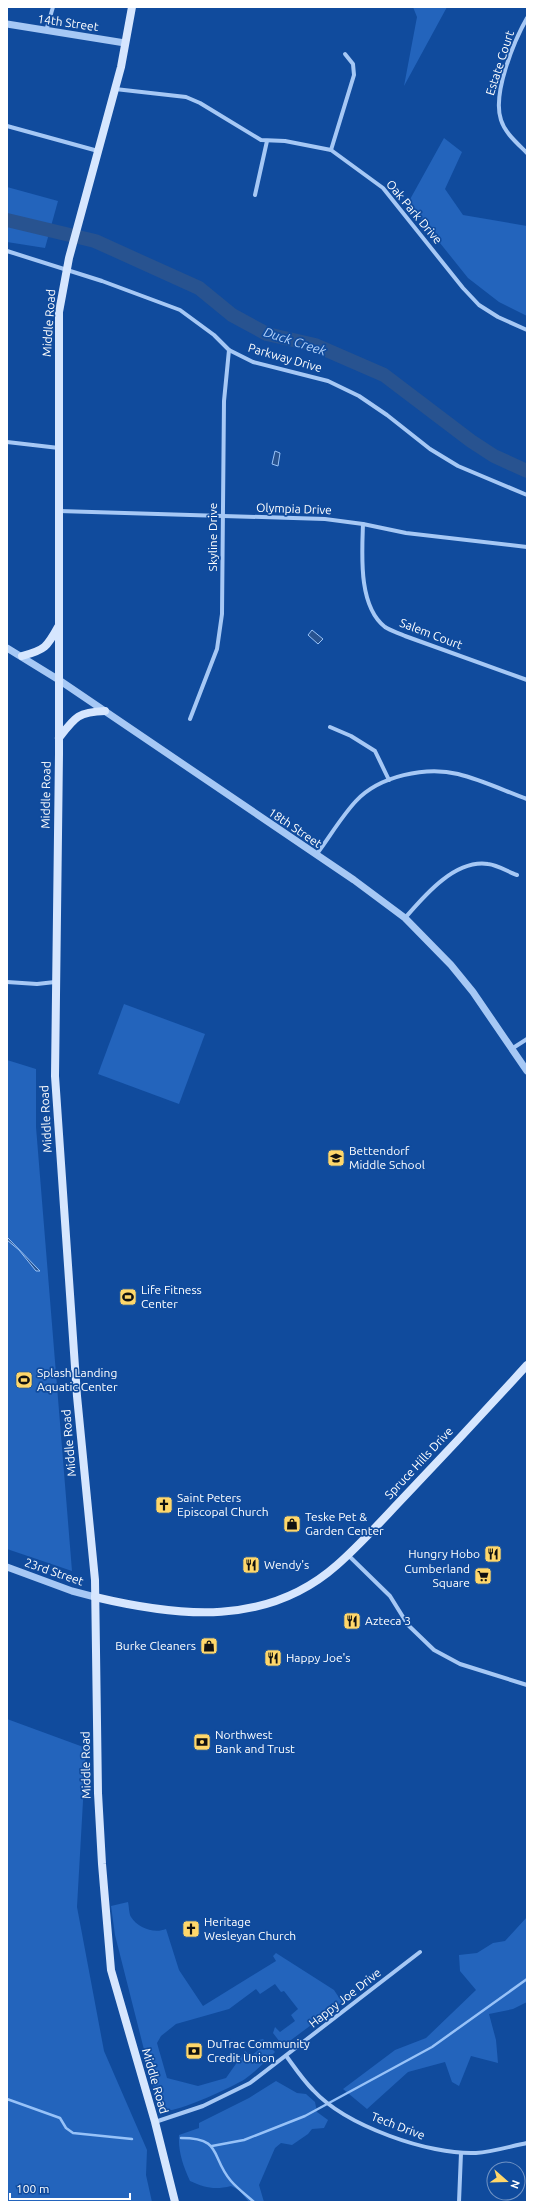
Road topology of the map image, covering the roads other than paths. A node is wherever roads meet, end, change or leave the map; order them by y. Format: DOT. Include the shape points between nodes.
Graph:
graph roads {
  1 [pos="52,7"];
  2 [pos="132,7"];
  3 [pos="527,18"];
  4 [pos="7,24"];
  5 [pos="46,30"];
  6 [pos="125,43"];
  7 [pos="345,54"];
  8 [pos="115,89"];
  9 [pos="7,126"];
  10 [pos="267,141"];
  11 [pos="331,150"];
  12 [pos="98,151"];
  13 [pos="527,153"];
  14 [pos="255,195"];
  15 [pos="7,251"];
  16 [pos="67,269"];
  17 [pos="527,330"];
  18 [pos="228,350"];
  19 [pos="7,442"];
  20 [pos="59,448"];
  21 [pos="527,495"];
  22 [pos="58,511"];
  23 [pos="223,517"];
  24 [pos="363,524"];
  25 [pos="527,547"];
  26 [pos="59,624"];
  27 [pos="7,648"];
  28 [pos="22,656"];
  29 [pos="59,680"];
  30 [pos="527,680"];
  31 [pos="105,711"];
  32 [pos="190,720"];
  33 [pos="330,727"];
  34 [pos="59,738"];
  35 [pos="389,780"];
  36 [pos="527,800"];
  37 [pos="316,856"];
  38 [pos="517,875"];
  39 [pos="405,918"];
  40 [pos="7,982"];
  41 [pos="55,982"];
  42 [pos="527,1039"];
  43 [pos="513,1048"];
  44 [pos="527,1071"];
  45 [pos="527,1365"];
  46 [pos="348,1555"];
  47 [pos="7,1567"];
  48 [pos="95,1597"];
  49 [pos="527,1685"];
  50 [pos="420,1952"];
  51 [pos="287,2057"];
  52 [pos="155,2122"];
  53 [pos="527,2143"];
  54 [pos="461,2153"];
  55 [pos="175,2202"];
  56 [pos="459,2202"];
  1 -- 5 [label="street"];
  2 -- 6 [label="main road, Middle Road"];
  3 -- 13 [label="street, Estate Court" via="497,103 501,120 512,139"];
  4 -- 5 [label="street, 14th Street"];
  5 -- 6 [label="street, 14th Street"];
  6 -- 8 [label="main road, Middle Road"];
  7 -- 11 [label="street" via="353,64 354,75"];
  8 -- 10 [label="street, Oak Park Drive" via="186,97 260,140"];
  8 -- 12 [label="main road, Middle Road"];
  9 -- 12 [label="street"];
  10 -- 11 [label="street, Oak Park Drive" via="285,141"];
  10 -- 14 [label="street"];
  11 -- 17 [label="street, Oak Park Drive" via="383,188 462,288 479,305"];
  12 -- 16 [label="main road, Middle Road"];
  15 -- 16 [label="street, Parkway Drive"];
  16 -- 18 [label="street, Parkway Drive" via="180,310 214,335"];
  16 -- 20 [label="main road, Middle Road" via="60,312"];
  18 -- 21 [label="street, Parkway Drive" via="253,362 328,381 359,396 430,449 458,466"];
  18 -- 23 [label="street, Skyline Drive" via="224,401"];
  19 -- 20 [label="street"];
  20 -- 22 [label="main road, Middle Road"];
  22 -- 23 [label="street, Olympia Drive"];
  22 -- 26 [label="main road, Middle Road"];
  23 -- 24 [label="street, Olympia Drive" via="325,519"];
  23 -- 32 [label="street, Skyline Drive" via="222,614 217,649"];
  24 -- 25 [label="street, Olympia Drive" via="406,533"];
  24 -- 30 [label="street, Salem Court" via="363,584 376,617 386,627"];
  26 -- 28 [label="main road" via="45,648 38,653"];
  26 -- 29 [label="main road, Middle Road"];
  27 -- 28 [label="street, 18th Street"];
  28 -- 29 [label="street, 18th Street"];
  29 -- 31 [label="street, 18th Street"];
  29 -- 34 [label="main road, Middle Road"];
  31 -- 34 [label="main road" via="81,714 73,719"];
  31 -- 37 [label="street, 18th Street"];
  33 -- 35 [label="street" via="375,751"];
  34 -- 41 [label="main road, Middle Road"];
  35 -- 36 [label="street" via="424,772 457,774"];
  35 -- 37 [label="street" via="376,785 357,801"];
  37 -- 39 [label="street, 18th Street" via="377,895"];
  38 -- 39 [label="street" via="488,864 472,865 449,875 432,888"];
  39 -- 43 [label="street, 18th Street" via="451,965"];
  40 -- 41 [label="street"];
  41 -- 48 [label="main road, Middle Road" via="57,1113 77,1396"];
  42 -- 43 [label="street"];
  43 -- 44 [label="street, 18th Street"];
  45 -- 46 [label="main road, Spruce Hills Drive"];
  46 -- 48 [label="main road, Spruce Hills Drive" via="327,1573 294,1593 264,1605 237,1611 194,1614"];
  46 -- 49 [label="street" via="390,1596 408,1625 434,1650 460,1664"];
  47 -- 48 [label="street, 23rd Street"];
  48 -- 52 [label="main road, Middle Road" via="98,1793 110,1963"];
  50 -- 51 [label="street, Happy Joe Drive"];
  51 -- 52 [label="street, Happy Joe Drive" via="230,2094"];
  51 -- 54 [label="street, Tech Drive" via="313,2091 330,2105 358,2121 420,2147"];
  52 -- 55 [label="main road, Middle Road"];
  53 -- 54 [label="street, Tech Drive" via="478,2153"];
  54 -- 56 [label="street"];
}
